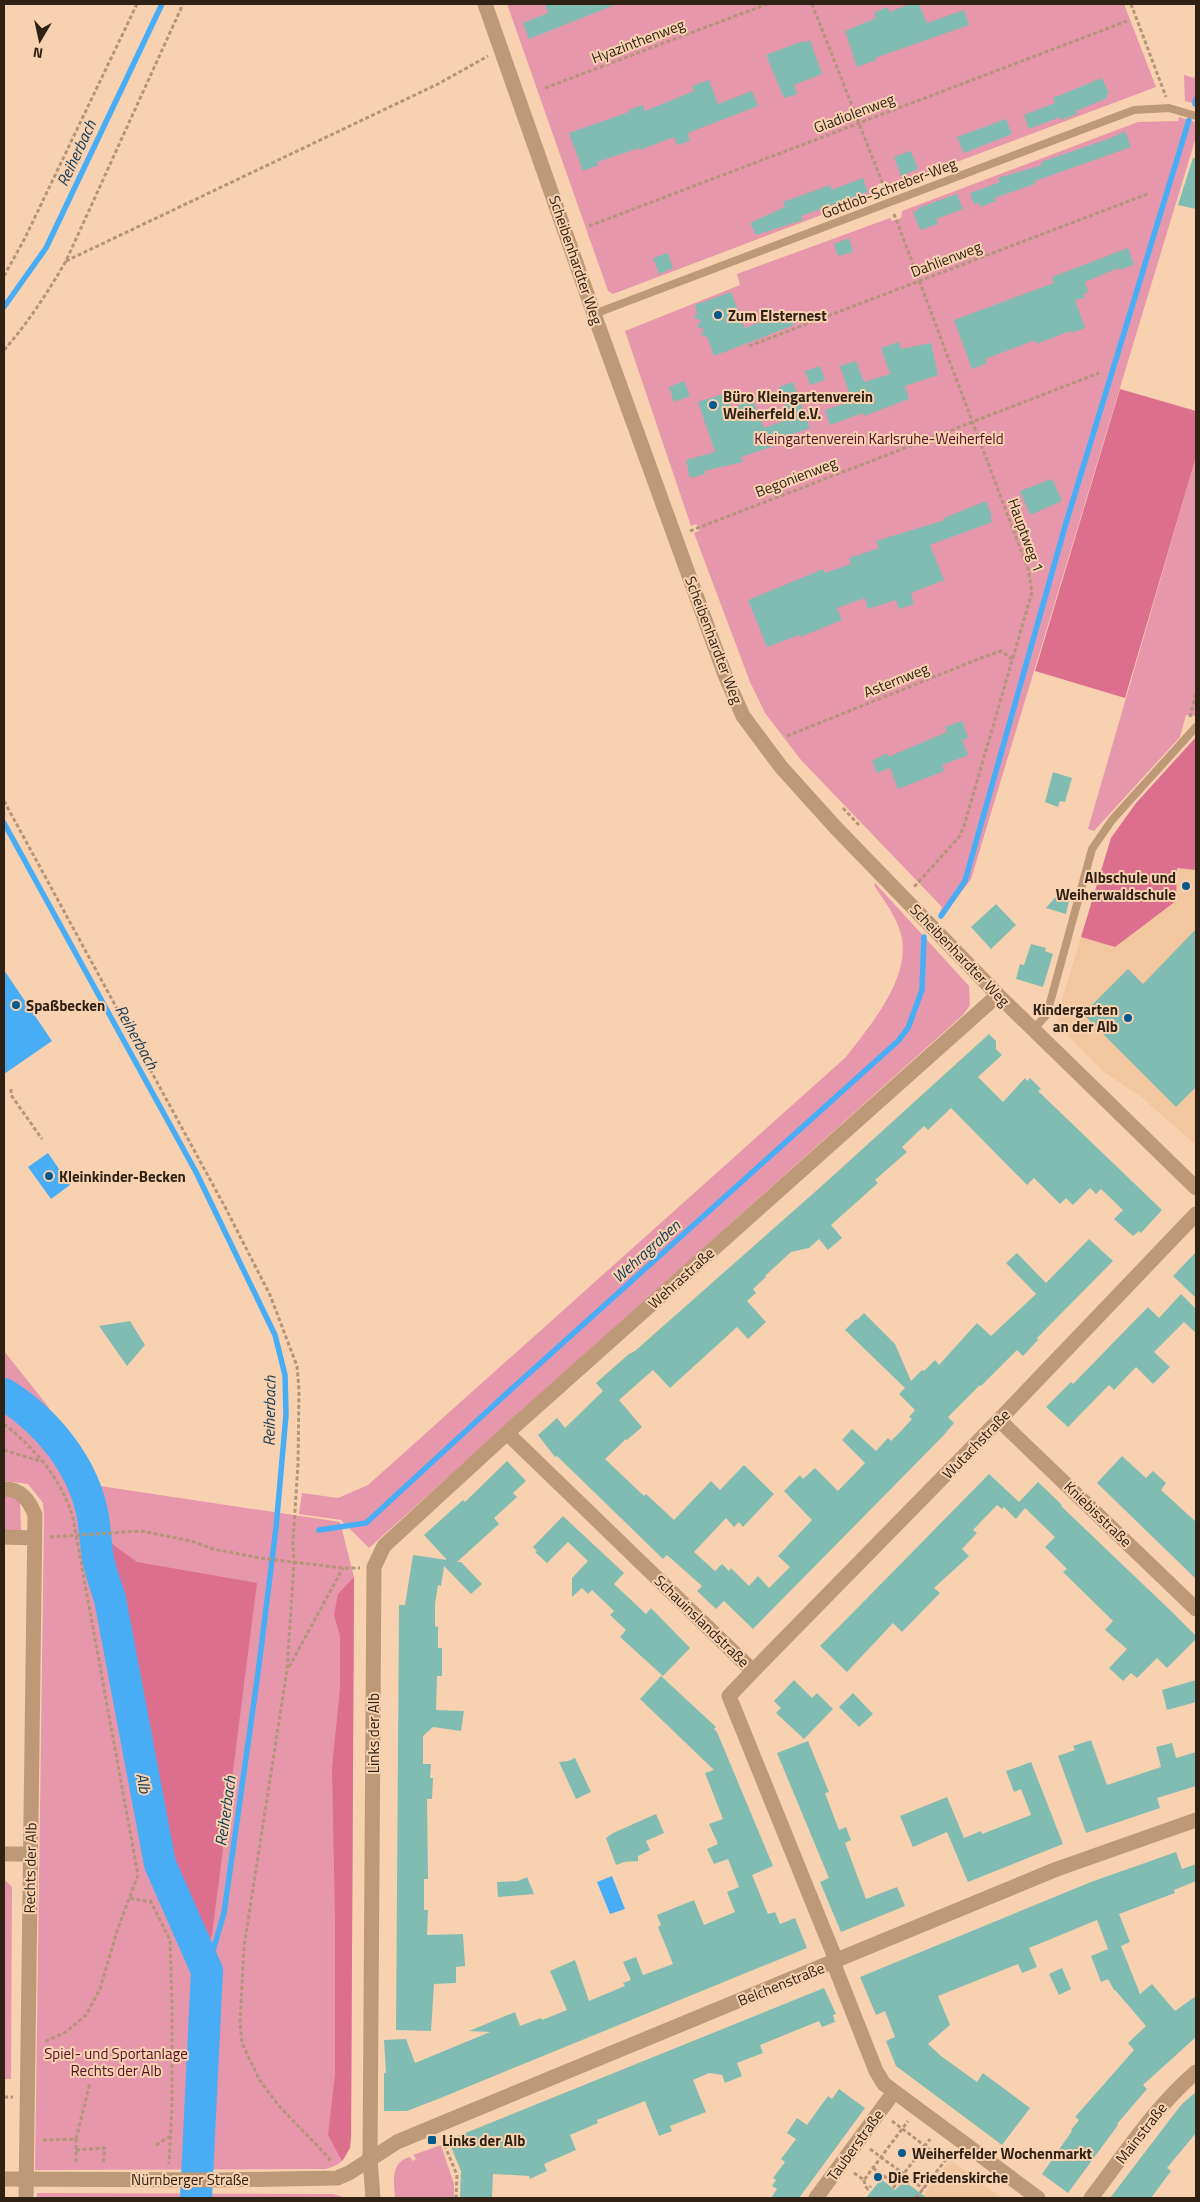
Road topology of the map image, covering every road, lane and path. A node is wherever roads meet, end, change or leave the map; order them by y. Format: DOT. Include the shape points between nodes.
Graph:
graph roads {
  1 [pos="137,4"];
  2 [pos="183,4"];
  3 [pos="486,4"];
  4 [pos="767,4"];
  5 [pos="812,4"];
  6 [pos="1131,4"];
  7 [pos="1128,21"];
  8 [pos="502,50"];
  9 [pos="544,88"];
  10 [pos="1169,108"];
  11 [pos="1196,116"];
  12 [pos="859,123"];
  13 [pos="882,183"];
  14 [pos="1150,193"];
  15 [pos="896,219"];
  16 [pos="589,226"];
  17 [pos="66,261"];
  18 [pos="4,276"];
  19 [pos="919,281"];
  20 [pos="594,314"];
  21 [pos="749,346"];
  22 [pos="4,350"];
  23 [pos="1098,373"];
  24 [pos="972,421"];
  25 [pos="687,522"];
  26 [pos="690,531"];
  27 [pos="693,540"];
  28 [pos="1012,659"];
  29 [pos="1196,694"];
  30 [pos="1190,715"];
  31 [pos="1196,727"];
  32 [pos="786,736"];
  33 [pos="4,801"];
  34 [pos="838,803"];
  35 [pos="864,830"];
  36 [pos="909,879"];
  37 [pos="920,882"];
  38 [pos="921,891"];
  39 [pos="998,995"];
  40 [pos="1033,1030"];
  41 [pos="11,1089"];
  42 [pos="42,1139"];
  43 [pos="1196,1188"];
  44 [pos="1196,1214"];
  45 [pos="999,1420"];
  46 [pos="4,1424"];
  47 [pos="507,1433"];
  48 [pos="4,1450"];
  49 [pos="46,1463"];
  50 [pos="4,1488"];
  51 [pos="75,1535"];
  52 [pos="4,1537"];
  53 [pos="42,1538"];
  54 [pos="294,1563"];
  55 [pos="374,1567"];
  56 [pos="343,1568"];
  57 [pos="1196,1609"];
  58 [pos="287,1670"];
  59 [pos="753,1671"];
  60 [pos="1196,1820"];
  61 [pos="4,1854"];
  62 [pos="30,1854"];
  63 [pos="130,1898"];
  64 [pos="835,1961"];
  65 [pos="41,2044"];
  66 [pos="1196,2072"];
  67 [pos="90,2084"];
  68 [pos="894,2092"];
  69 [pos="879,2112"];
  70 [pos="436,2126"];
  71 [pos="902,2129"];
  72 [pos="170,2137"];
  73 [pos="26,2139"];
  74 [pos="76,2139"];
  75 [pos="859,2140"];
  76 [pos="959,2141"];
  77 [pos="156,2144"];
  78 [pos="925,2146"];
  79 [pos="881,2157"];
  80 [pos="370,2159"];
  81 [pos="944,2161"];
  82 [pos="842,2164"];
  83 [pos="873,2168"];
  84 [pos="102,2172"];
  85 [pos="904,2174"];
  86 [pos="168,2175"];
  87 [pos="337,2178"];
  88 [pos="4,2179"];
  89 [pos="26,2179"];
  90 [pos="864,2180"];
  91 [pos="871,2186"];
  92 [pos="924,2189"];
  93 [pos="26,2198"];
  94 [pos="373,2198"];
  95 [pos="456,2198"];
  96 [pos="816,2198"];
  97 [pos="916,2198"];
  98 [pos="1038,2198"];
  99 [pos="1091,2198"];
  1 -- 18 [label="path"];
  2 -- 17 [label="path"];
  3 -- 8 [label="street, Scheibenhardter Weg"];
  4 -- 9 [label="path, Hyazinthenweg"];
  5 -- 12 [label="path"];
  6 -- 10 [label="path"];
  7 -- 12 [label="path, Gladiolenweg"];
  8 -- 17 [label="path" via="438,84"];
  8 -- 20 [label="street, Scheibenhardter Weg"];
  10 -- 11 [label="lane, Gottlob-Schreber-Weg"];
  10 -- 20 [label="lane, Gottlob-Schreber-Weg" via="1134,110"];
  12 -- 13 [label="path"];
  12 -- 16 [label="path, Gladiolenweg"];
  14 -- 19 [label="path, Dahlienweg"];
  15 -- 19 [label="path, Hauptweg 1"];
  17 -- 22 [label="path" via="52,286"];
  19 -- 21 [label="path, Dahlienweg"];
  19 -- 24 [label="path, Hauptweg 1"];
  20 -- 39 [label="street, Scheibenhardter Weg" via="725,675 743,716 781,767"];
  23 -- 24 [label="path, Begonienweg"];
  24 -- 26 [label="path, Begonienweg"];
  24 -- 28 [label="path, Hauptweg 1" via="1031,579 1032,592"];
  25 -- 26 [label="path"];
  26 -- 27 [label="path"];
  28 -- 32 [label="path, Asternweg" via="1001,651"];
  28 -- 37 [label="path, Hauptweg 1" via="964,826 959,837"];
  29 -- 30 [label="path"];
  31 -- 40 [label="lane" via="1112,820 1092,849 1047,1014"];
  33 -- 54 [label="path" via="270,1295 297,1366"];
  34 -- 35 [label="path"];
  36 -- 38 [label="path"];
  39 -- 40 [label="street, Scheibenhardter Weg"];
  39 -- 47 [label="street, Wehrastraße"];
  40 -- 43 [label="street, Scheibenhardter Weg"];
  41 -- 42 [label="path" via="11,1095"];
  44 -- 45 [label="street, Wutachstraße"];
  45 -- 57 [label="street, Kniebisstraße"];
  45 -- 59 [label="street, Wutachstraße"];
  46 -- 49 [label="path"];
  47 -- 55 [label="street, Wehrastraße" via="384,1546"];
  47 -- 59 [label="street, Schauinslandstraße"];
  48 -- 49 [label="path"];
  49 -- 51 [label="path" via="68,1501"];
  50 -- 53 [label="street, Rechts der Alb" via="17,1491 31,1506"];
  51 -- 53 [label="path"];
  51 -- 54 [label="path" via="141,1531 213,1549"];
  51 -- 63 [label="path" via="138,1875"];
  52 -- 53 [label="street"];
  53 -- 62 [label="street, Rechts der Alb"];
  54 -- 56 [label="path"];
  54 -- 58 [label="path"];
  55 -- 56 [label="path"];
  55 -- 80 [label="street, Links der Alb"];
  56 -- 58 [label="path"];
  58 -- 87 [label="path" via="244,1948 241,2036 259,2079 278,2105 329,2158"];
  59 -- 64 [label="street, Schauinslandstraße" via="728,1696"];
  60 -- 64 [label="street, Belchenstraße" via="1057,1869"];
  61 -- 62 [label="street"];
  62 -- 73 [label="street, Rechts der Alb"];
  63 -- 65 [label="path" via="100,1989 86,2015 66,2032"];
  63 -- 72 [label="path" via="151,1901 170,1940"];
  64 -- 68 [label="street, Schauinslandstraße" via="876,2072"];
  64 -- 70 [label="street, Belchenstraße"];
  66 -- 99 [label="street, Mainstraße" via="1149,2121"];
  67 -- 74 [label="path"];
  68 -- 69 [label="street, Tauberstraße"];
  68 -- 76 [label="street, Schauinslandstraße"];
  69 -- 71 [label="path"];
  69 -- 75 [label="street, Tauberstraße"];
  70 -- 80 [label="street, Belchenstraße" via="397,2142"];
  70 -- 95 [label="path" via="457,2175"];
  71 -- 78 [label="path"];
  71 -- 79 [label="path"];
  72 -- 77 [label="path"];
  72 -- 86 [label="path"];
  73 -- 74 [label="path"];
  73 -- 89 [label="street, Rechts der Alb"];
  74 -- 84 [label="path" via="76,2150 105,2148"];
  75 -- 79 [label="path"];
  75 -- 82 [label="street, Tauberstraße"];
  76 -- 81 [label="path"];
  76 -- 98 [label="street, Schauinslandstraße"];
  78 -- 81 [label="path"];
  78 -- 85 [label="path"];
  79 -- 83 [label="path"];
  79 -- 85 [label="path"];
  80 -- 87 [label="street, Nürnberger Straße"];
  80 -- 94 [label="street, Links der Alb"];
  81 -- 92 [label="path"];
  82 -- 90 [label="path"];
  82 -- 96 [label="street, Tauberstraße"];
  83 -- 85 [label="path" via="895,2186"];
  83 -- 90 [label="path"];
  85 -- 92 [label="path"];
  86 -- 87 [label="street, Nürnberger Straße" via="218,2180"];
  86 -- 89 [label="street, Nürnberger Straße"];
  88 -- 89 [label="street, Nürnberger Straße"];
  89 -- 93 [label="street, Rechts der Alb"];
  90 -- 91 [label="path" via="868,2189"];
  92 -- 97 [label="path"];
}
